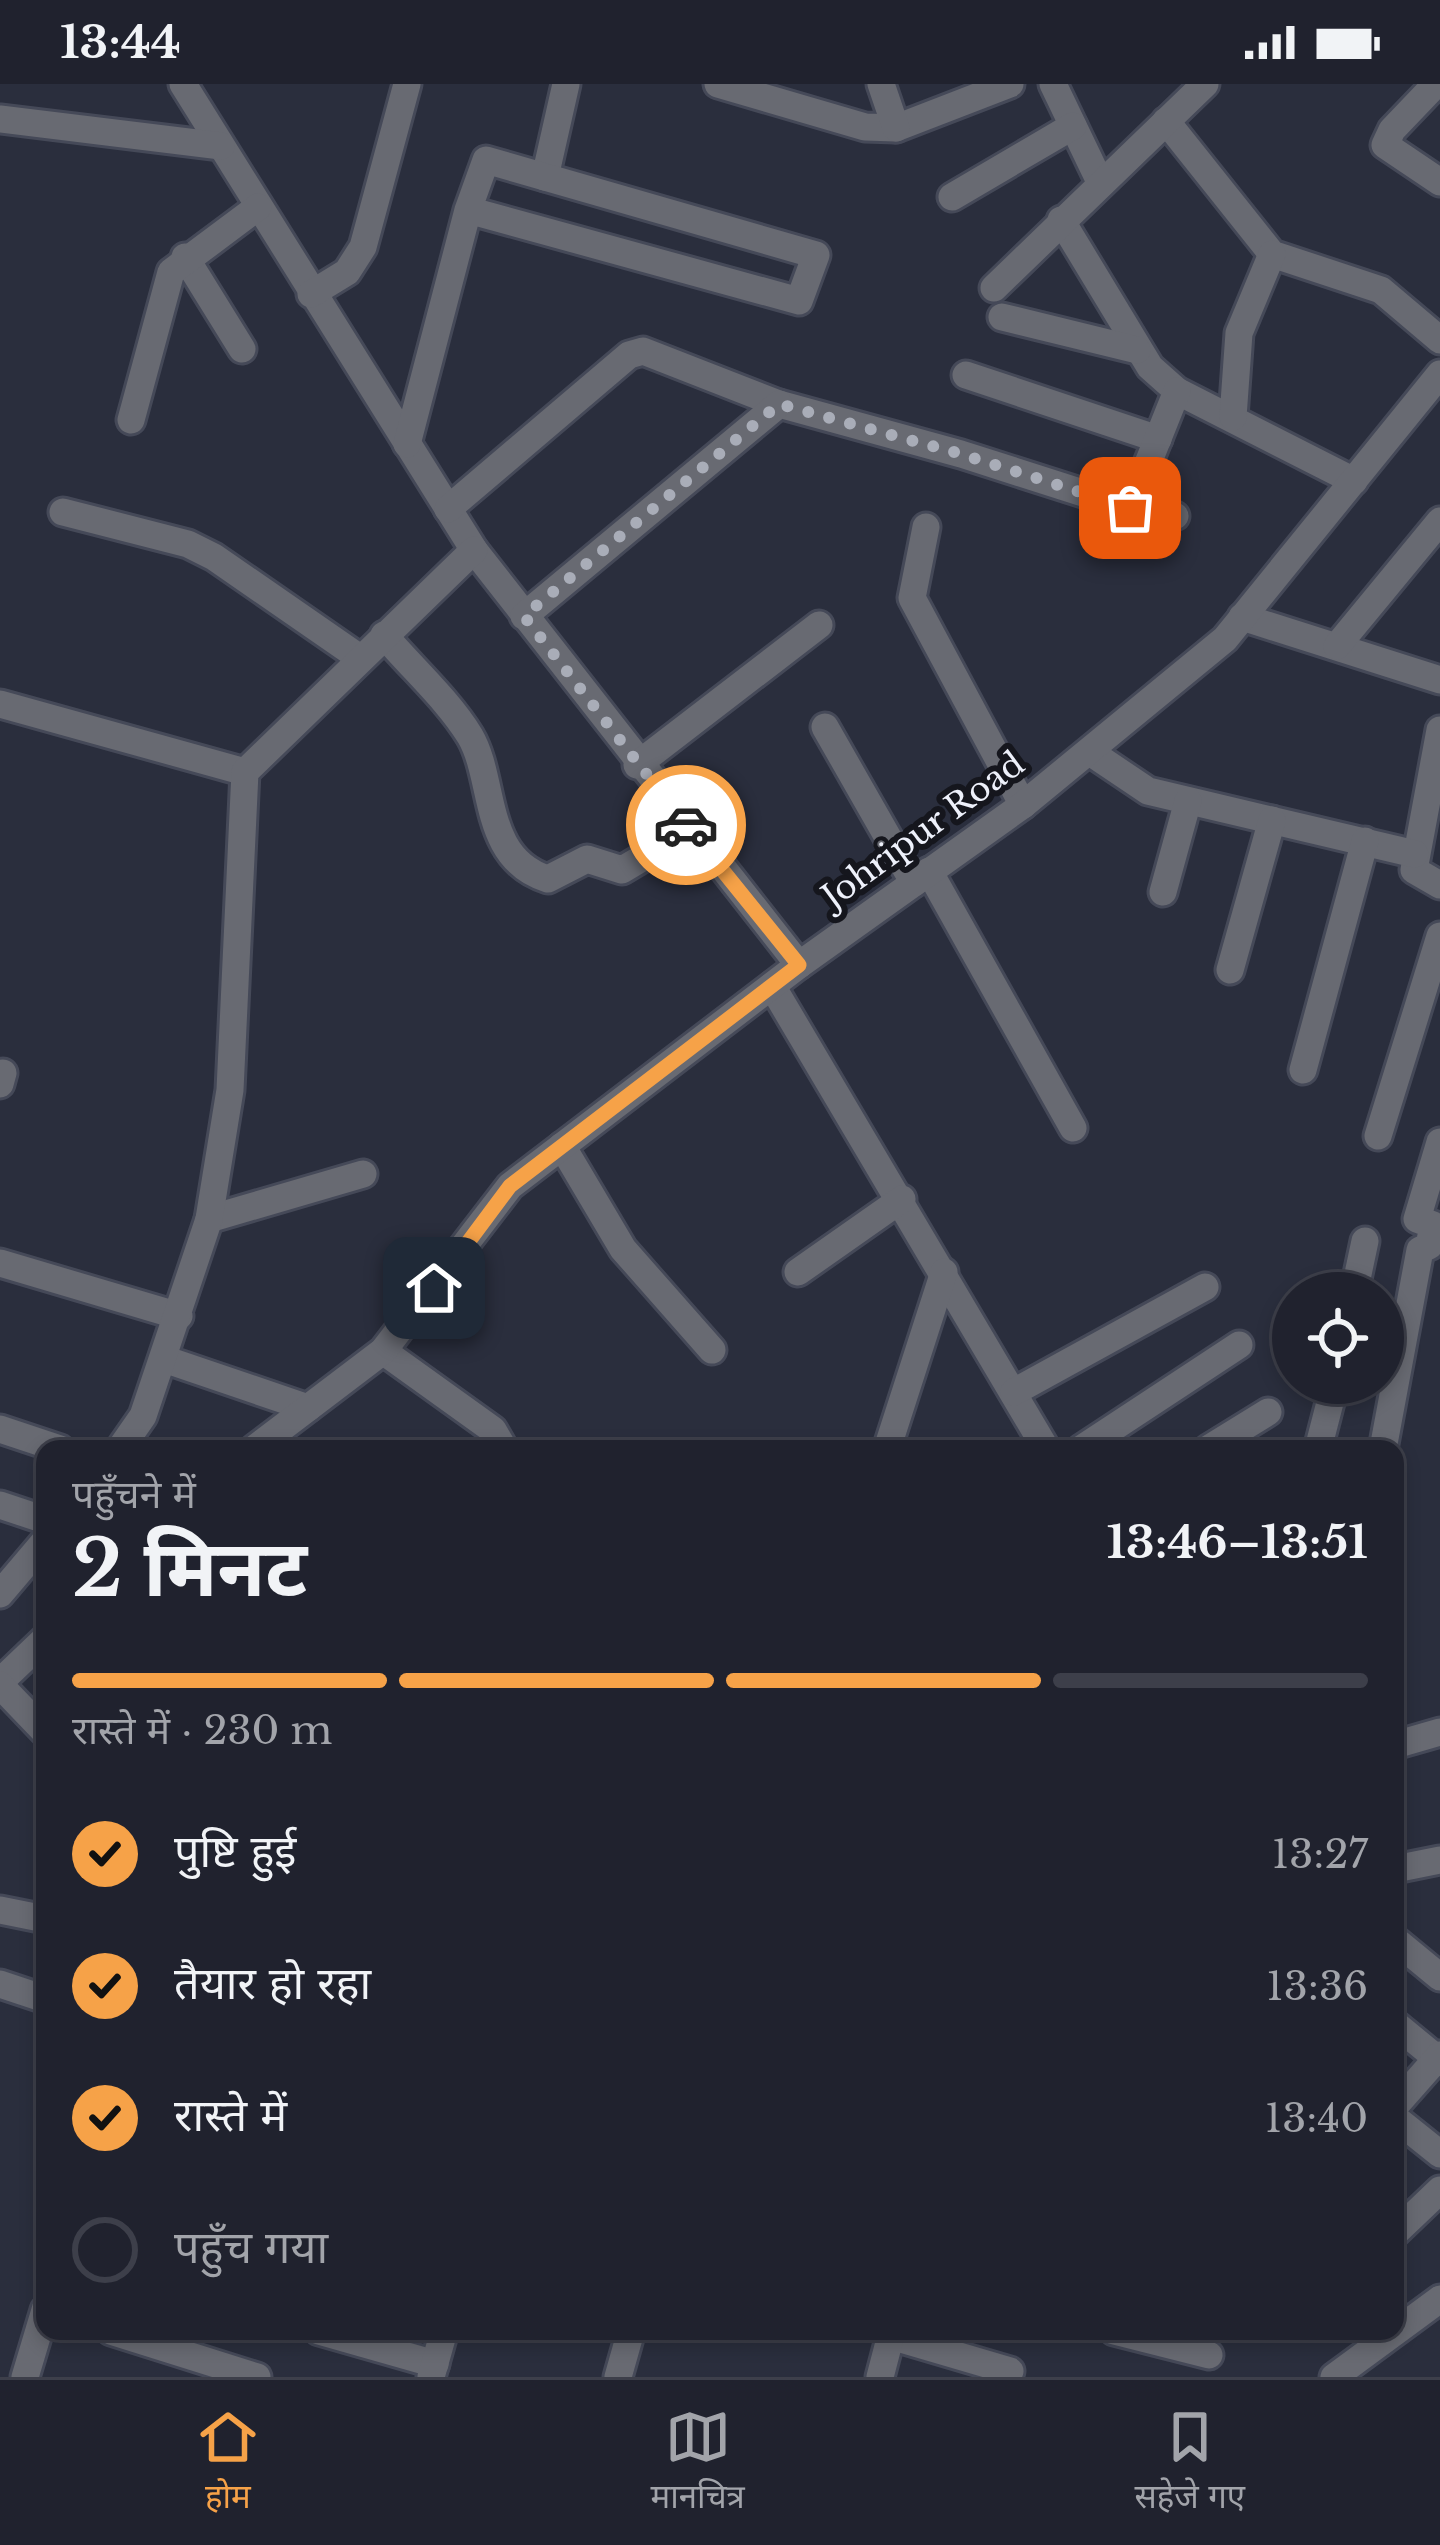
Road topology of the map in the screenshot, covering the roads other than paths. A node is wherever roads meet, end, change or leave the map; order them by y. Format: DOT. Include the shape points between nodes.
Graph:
graph roads {
  1 [pos="183,84"];
  2 [pos="407,84"];
  3 [pos="566,84"];
  4 [pos="718,84"];
  5 [pos="881,84"];
  6 [pos="1010,84"];
  7 [pos="1053,84"];
  8 [pos="1205,84"];
  9 [pos="1436,84"];
  10 [pos="0,119"];
  11 [pos="1166,121"];
  12 [pos="1073,126"];
  13 [pos="896,128"];
  14 [pos="221,146"];
  15 [pos="545,177"];
  16 [pos="1440,182"];
  17 [pos="1101,184"];
  18 [pos="952,197"];
  19 [pos="258,207"];
  20 [pos="468,210"];
  21 [pos="1061,220"];
  22 [pos="1272,254"];
  23 [pos="185,257"];
  24 [pos="994,288"];
  25 [pos="311,294"];
  26 [pos="1002,317"];
  27 [pos="1440,340"];
  28 [pos="242,349"];
  29 [pos="1136,350"];
  30 [pos="1440,374"];
  31 [pos="966,375"];
  32 [pos="1177,391"];
  33 [pos="779,404"];
  34 [pos="1233,417"];
  35 [pos="131,420"];
  36 [pos="1158,439"];
  37 [pos="406,444"];
  38 [pos="1354,481"];
  39 [pos="1130,508"];
  40 [pos="448,509"];
  41 [pos="63,512"];
  42 [pos="1175,516"];
  43 [pos="1440,521"];
  44 [pos="926,527"];
  45 [pos="474,550"];
  46 [pos="524,616"];
  47 [pos="1243,617"];
  48 [pos="818,625"];
  49 [pos="384,635"];
  50 [pos="1337,646"];
  51 [pos="360,658"];
  52 [pos="1439,676"];
  53 [pos="0,704"];
  54 [pos="825,728"];
  55 [pos="1440,730"];
  56 [pos="1090,752"];
  57 [pos="637,765"];
  58 [pos="244,772"];
  59 [pos="1434,788"];
  60 [pos="1188,801"];
  61 [pos="1023,805"];
  62 [pos="1272,820"];
  63 [pos="689,830"];
  64 [pos="1365,841"];
  65 [pos="1415,854"];
  66 [pos="921,877"];
  67 [pos="1440,886"];
  68 [pos="1163,892"];
  69 [pos="1440,936"];
  70 [pos="799,965"];
  71 [pos="1230,970"];
  72 [pos="772,986"];
  73 [pos="1303,1070"];
  74 [pos="1073,1128"];
  75 [pos="1378,1136"];
  76 [pos="1440,1142"];
  77 [pos="562,1146"];
  78 [pos="363,1174"];
  79 [pos="902,1198"];
  80 [pos="208,1219"];
  81 [pos="1365,1241"];
  82 [pos="0,1263"];
  83 [pos="798,1272"];
  84 [pos="944,1272"];
  85 [pos="1358,1272"];
  86 [pos="1205,1287"];
  87 [pos="179,1316"];
  88 [pos="1239,1345"];
  89 [pos="712,1349"];
  90 [pos="383,1351"];
  91 [pos="164,1359"];
  92 [pos="1013,1392"];
  93 [pos="1330,1404"];
  94 [pos="308,1408"];
  95 [pos="1268,1412"];
  96 [pos="0,1429"];
  97 [pos="126,1440"];
  98 [pos="266,1440"];
  99 [pos="501,1440"];
  100 [pos="890,1440"];
  101 [pos="1041,1440"];
  102 [pos="1095,1440"];
  103 [pos="1223,1440"];
  104 [pos="1320,1440"];
  105 [pos="1386,1440"];
  106 [pos="36,1441"];
  107 [pos="0,1505"];
  108 [pos="36,1517"];
  109 [pos="36,1552"];
  110 [pos="0,1594"];
  111 [pos="36,1648"];
  112 [pos="0,1684"];
  113 [pos="36,1722"];
  114 [pos="1440,1732"];
  115 [pos="1404,1742"];
  116 [pos="0,1910"];
  117 [pos="36,1916"];
  118 [pos="1404,1947"];
  119 [pos="1440,1977"];
  120 [pos="2,1990"];
  121 [pos="36,1997"];
  122 [pos="1404,2031"];
  123 [pos="1439,2058"];
  124 [pos="1404,2096"];
  125 [pos="1404,2125"];
  126 [pos="1440,2154"];
  127 [pos="1440,2190"];
  128 [pos="1404,2224"];
  129 [pos="1440,2300"];
  130 [pos="1404,2326"];
  131 [pos="36,2340"];
  132 [pos="135,2340"];
  133 [pos="345,2340"];
  134 [pos="441,2340"];
  135 [pos="628,2340"];
  136 [pos="889,2340"];
  137 [pos="913,2340"];
  138 [pos="1153,2340"];
  139 [pos="1385,2340"];
  140 [pos="1213,2354"];
  141 [pos="209,2368"];
  142 [pos="433,2370"];
  143 [pos="1010,2371"];
  144 [pos="25,2377"];
  145 [pos="257,2377"];
  146 [pos="618,2377"];
  147 [pos="880,2377"];
  148 [pos="1334,2377"];
  1 -- 14 [label="street"];
  2 -- 25 [label="street" via="363,247 347,272"];
  3 -- 15 [label="street"];
  4 -- 13 [label="street" via="865,127"];
  5 -- 13 [label="street"];
  6 -- 13 [label="street"];
  7 -- 12 [label="street"];
  8 -- 11 [label="street"];
  9 -- 16 [label="street" via="1385,145"];
  10 -- 14 [label="street"];
  11 -- 17 [label="street"];
  11 -- 22 [label="street"];
  12 -- 17 [label="street"];
  12 -- 18 [label="street"];
  14 -- 19 [label="street"];
  15 -- 20 [label="street" via="486,160"];
  15 -- 20 [label="street" via="816,255 800,301"];
  17 -- 21 [label="street"];
  19 -- 23 [label="street"];
  19 -- 25 [label="street"];
  20 -- 37 [label="street"];
  21 -- 24 [label="street"];
  21 -- 29 [label="street"];
  22 -- 27 [label="street" via="1381,290"];
  22 -- 34 [label="street" via="1239,333"];
  23 -- 28 [label="street"];
  23 -- 35 [label="street" via="164,286"];
  25 -- 37 [label="street"];
  26 -- 29 [label="street"];
  29 -- 32 [label="street"];
  30 -- 38 [label="street, Johripur Road"];
  31 -- 36 [label="street"];
  32 -- 34 [label="street"];
  32 -- 36 [label="street"];
  33 -- 39 [label="street"];
  33 -- 40 [label="street" via="635,351"];
  33 -- 46 [label="street"];
  34 -- 38 [label="street"];
  36 -- 39 [label="street"];
  37 -- 40 [label="street"];
  38 -- 47 [label="street, Johripur Road"];
  39 -- 42 [label="street"];
  40 -- 45 [label="street"];
  41 -- 51 [label="street" via="188,544"];
  43 -- 50 [label="street"];
  44 -- 61 [label="street" via="913,598"];
  45 -- 46 [label="street"];
  45 -- 49 [label="street"];
  46 -- 57 [label="street"];
  47 -- 50 [label="street"];
  47 -- 56 [label="street, Johripur Road"];
  48 -- 57 [label="street"];
  49 -- 51 [label="street"];
  49 -- 63 [label="street" via="472,739 492,819 532,874 548,879 587,859 622,870"];
  50 -- 52 [label="street"];
  51 -- 58 [label="street"];
  53 -- 58 [label="street"];
  54 -- 66 [label="street"];
  55 -- 59 [label="street"];
  56 -- 60 [label="street" via="1148,790"];
  56 -- 61 [label="street, Johripur Road"];
  57 -- 63 [label="street"];
  58 -- 80 [label="street" via="230,1090"];
  59 -- 65 [label="street"];
  60 -- 62 [label="street"];
  60 -- 68 [label="street"];
  61 -- 66 [label="street, Johripur Road"];
  62 -- 64 [label="street"];
  62 -- 71 [label="street"];
  63 -- 70 [label="street"];
  64 -- 65 [label="street"];
  64 -- 73 [label="street"];
  65 -- 67 [label="street" via="1415,874"];
  66 -- 70 [label="street, Johripur Road"];
  66 -- 74 [label="street"];
  69 -- 75 [label="street"];
  70 -- 72 [label="street, Johripur Road"];
  72 -- 77 [label="street, Johripur Road"];
  72 -- 79 [label="street"];
  76 -- 105 [label="street" via="1418,1219 1433,1225 1429,1246 1420,1250"];
  77 -- 89 [label="street" via="623,1249"];
  77 -- 90 [label="street, Johripur Road" via="510,1186"];
  78 -- 80 [label="street"];
  79 -- 83 [label="street"];
  79 -- 84 [label="street"];
  80 -- 87 [label="street"];
  81 -- 85 [label="street"];
  82 -- 87 [label="street"];
  84 -- 92 [label="street"];
  84 -- 100 [label="street"];
  86 -- 92 [label="street"];
  87 -- 91 [label="street"];
  88 -- 102 [label="street"];
  90 -- 94 [label="street, Johripur Road"];
  90 -- 99 [label="street"];
  91 -- 94 [label="street"];
  91 -- 97 [label="street"];
  92 -- 101 [label="street"];
  93 -- 104 [label="street"];
  94 -- 98 [label="street, Johripur Road"];
  95 -- 103 [label="street"];
  96 -- 106 [label="street"];
  107 -- 108 [label="street"];
  109 -- 110 [label="street"];
  111 -- 112 [label="street"];
  112 -- 113 [label="street"];
  114 -- 115 [label="street"];
  116 -- 117 [label="street"];
  118 -- 119 [label="street"];
  120 -- 121 [label="street"];
  122 -- 123 [label="street"];
  123 -- 124 [label="street"];
  125 -- 126 [label="street"];
  127 -- 128 [label="street"];
  129 -- 130 [label="street"];
  131 -- 144 [label="street"];
  132 -- 141 [label="street"];
  133 -- 142 [label="street"];
  134 -- 142 [label="street"];
  135 -- 146 [label="street"];
  136 -- 147 [label="street"];
  137 -- 143 [label="street"];
  138 -- 140 [label="street"];
  139 -- 148 [label="street"];
  141 -- 145 [label="street"];
}
